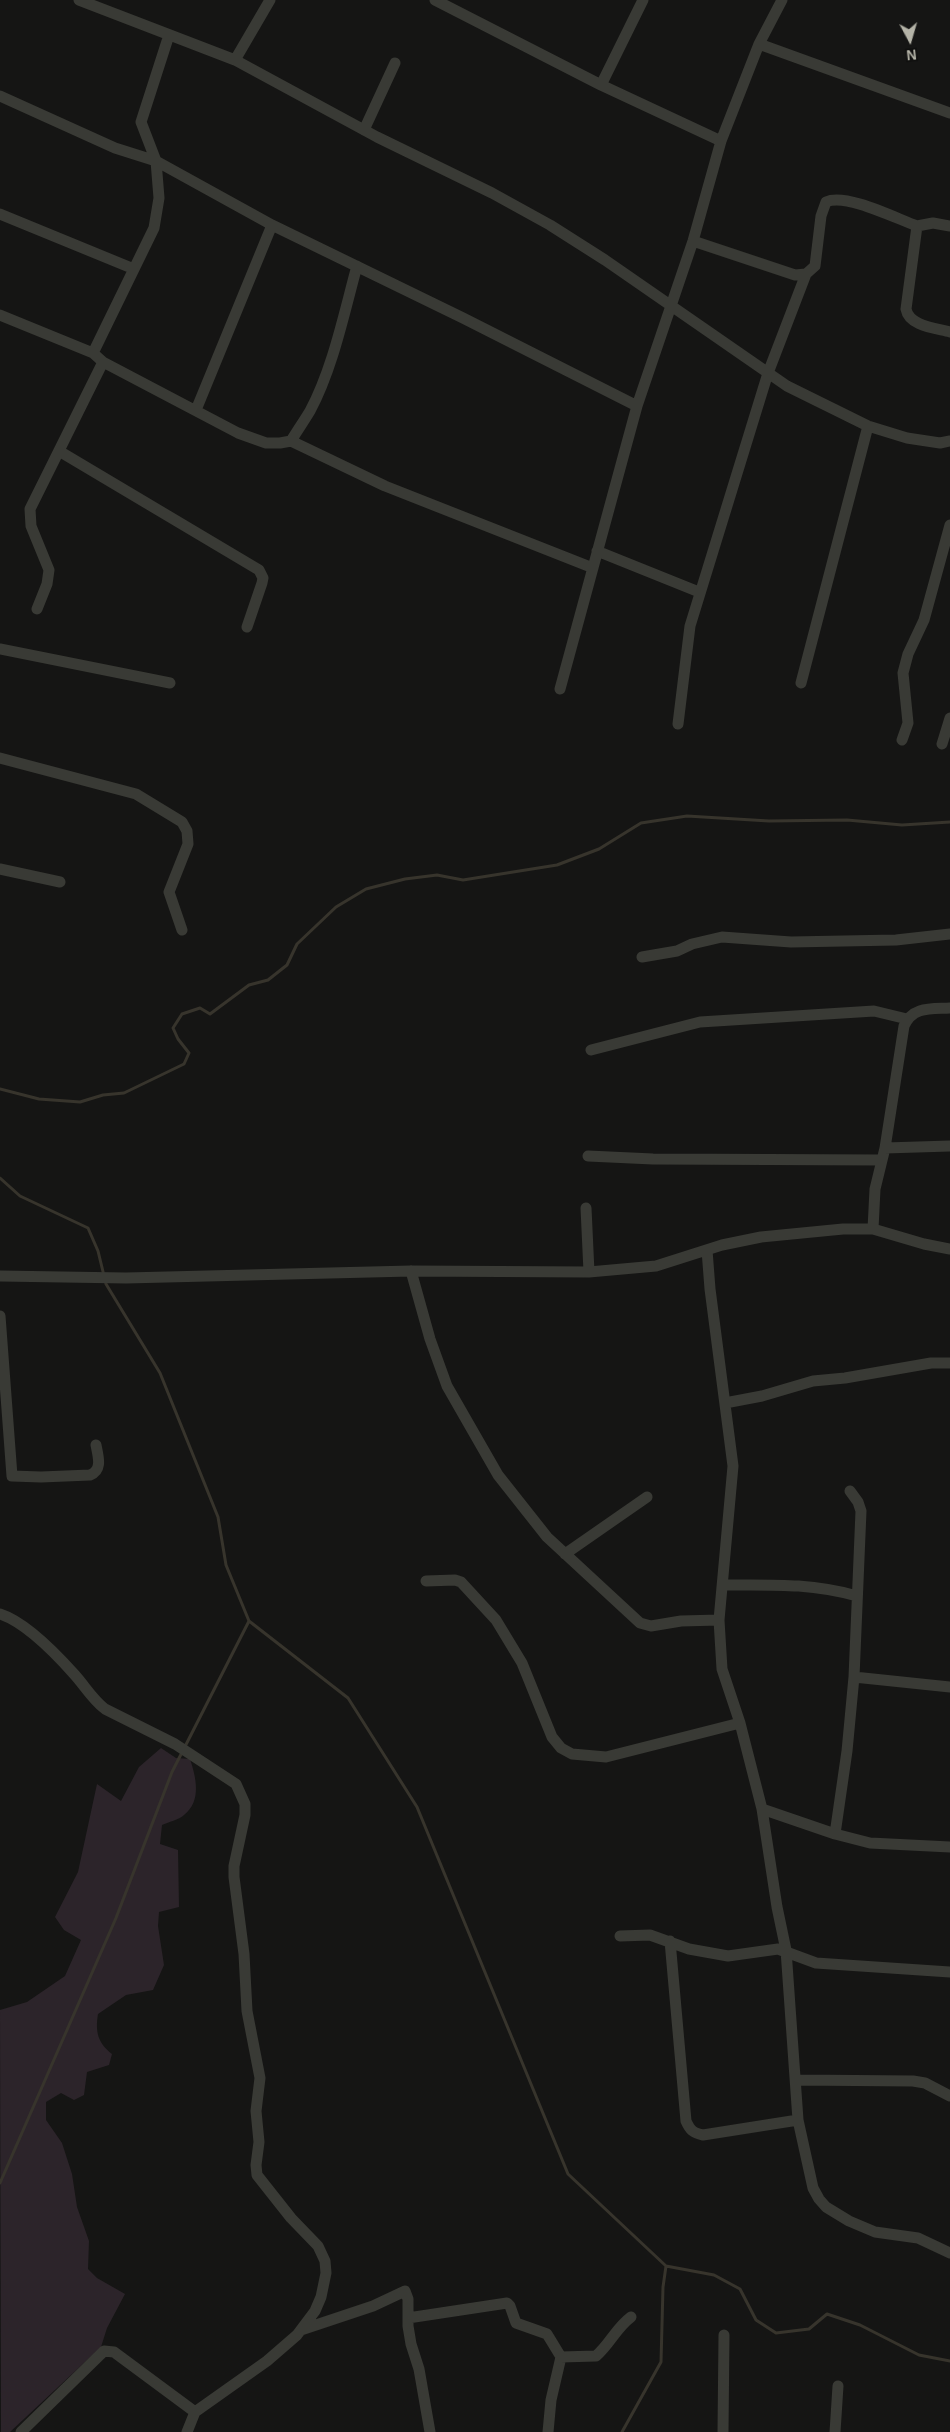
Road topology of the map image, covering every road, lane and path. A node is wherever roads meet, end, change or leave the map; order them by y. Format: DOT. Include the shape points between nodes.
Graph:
graph roads {
  1 [pos="80,0"];
  2 [pos="270,0"];
  3 [pos="435,0"];
  4 [pos="643,0"];
  5 [pos="781,0"];
  6 [pos="169,35"];
  7 [pos="759,44"];
  8 [pos="235,60"];
  9 [pos="395,63"];
  10 [pos="601,85"];
  11 [pos="0,96"];
  12 [pos="950,113"];
  13 [pos="364,130"];
  14 [pos="721,140"];
  15 [pos="156,161"];
  16 [pos="0,214"];
  17 [pos="272,225"];
  18 [pos="917,226"];
  19 [pos="950,226"];
  20 [pos="693,241"];
  21 [pos="357,266"];
  22 [pos="134,269"];
  23 [pos="806,274"];
  24 [pos="670,305"];
  25 [pos="1,316"];
  26 [pos="950,332"];
  27 [pos="93,352"];
  28 [pos="103,362"];
  29 [pos="768,372"];
  30 [pos="637,406"];
  31 [pos="196,410"];
  32 [pos="868,426"];
  33 [pos="291,440"];
  34 [pos="950,441"];
  35 [pos="59,451"];
  36 [pos="950,526"];
  37 [pos="597,551"];
  38 [pos="593,568"];
  39 [pos="700,592"];
  40 [pos="37,609"];
  41 [pos="247,627"];
  42 [pos="0,649"];
  43 [pos="170,682"];
  44 [pos="801,683"];
  45 [pos="560,689"];
  46 [pos="950,718"];
  47 [pos="678,724"];
  48 [pos="902,740"];
  49 [pos="942,744"];
  50 [pos="0,758"];
  51 [pos="0,869"];
  52 [pos="60,882"];
  53 [pos="182,930"];
  54 [pos="950,934"];
  55 [pos="642,957"];
  56 [pos="950,1008"];
  57 [pos="908,1018"];
  58 [pos="591,1050"];
  59 [pos="950,1146"];
  60 [pos="885,1148"];
  61 [pos="588,1156"];
  62 [pos="882,1160"];
  63 [pos="586,1208"];
  64 [pos="873,1229"];
  65 [pos="950,1249"];
  66 [pos="707,1250"];
  67 [pos="411,1271"];
  68 [pos="588,1272"];
  69 [pos="0,1276"];
  70 [pos="0,1316"];
  71 [pos="950,1363"];
  72 [pos="725,1403"];
  73 [pos="96,1445"];
  74 [pos="850,1491"];
  75 [pos="647,1497"];
  76 [pos="565,1554"];
  77 [pos="426,1581"];
  78 [pos="724,1585"];
  79 [pos="857,1596"];
  80 [pos="0,1614"];
  81 [pos="719,1620"];
  82 [pos="854,1677"];
  83 [pos="950,1687"];
  84 [pos="740,1723"];
  85 [pos="762,1809"];
  86 [pos="835,1834"];
  87 [pos="950,1847"];
  88 [pos="620,1936"];
  89 [pos="670,1941"];
  90 [pos="786,1950"];
  91 [pos="950,1972"];
  92 [pos="797,2080"];
  93 [pos="950,2096"];
  94 [pos="798,2120"];
  95 [pos="950,2254"];
  96 [pos="631,2317"];
  97 [pos="408,2318"];
  98 [pos="301,2330"];
  99 [pos="724,2335"];
  100 [pos="561,2358"];
  101 [pos="838,2386"];
  102 [pos="195,2412"];
  103 [pos="21,2432"];
  104 [pos="187,2432"];
  105 [pos="430,2432"];
  106 [pos="548,2432"];
  107 [pos="724,2432"];
  108 [pos="835,2432"];
  1 -- 6 [label="street"];
  2 -- 8 [label="street"];
  3 -- 10 [label="street"];
  4 -- 10 [label="street"];
  5 -- 7 [label="street"];
  6 -- 8 [label="street"];
  6 -- 15 [label="street" via="142,122"];
  7 -- 12 [label="street"];
  7 -- 14 [label="street"];
  8 -- 13 [label="street"];
  9 -- 13 [label="street"];
  10 -- 14 [label="street"];
  11 -- 15 [label="street" via="115,148"];
  13 -- 24 [label="street" via="492,192 550,225"];
  14 -- 20 [label="street"];
  15 -- 17 [label="street"];
  15 -- 22 [label="street" via="159,198 154,228"];
  16 -- 22 [label="street"];
  17 -- 21 [label="street"];
  17 -- 31 [label="street"];
  18 -- 19 [label="street" via="933,223"];
  18 -- 23 [label="street" via="834,198 826,202 821,216 815,266"];
  18 -- 26 [label="street" via="907,316 912,321"];
  20 -- 23 [label="street" via="795,275"];
  20 -- 24 [label="street"];
  21 -- 30 [label="street"];
  21 -- 33 [label="street" via="322,380 310,410"];
  22 -- 27 [label="street"];
  23 -- 29 [label="street"];
  24 -- 29 [label="street"];
  24 -- 30 [label="street"];
  25 -- 27 [label="street"];
  27 -- 28 [label="street"];
  28 -- 31 [label="street"];
  28 -- 35 [label="street"];
  29 -- 32 [label="street" via="788,386"];
  29 -- 39 [label="street"];
  30 -- 37 [label="street"];
  31 -- 33 [label="street" via="238,433 266,443"];
  32 -- 34 [label="street" via="907,438 940,443"];
  32 -- 44 [label="street"];
  33 -- 38 [label="street" via="385,486"];
  35 -- 40 [label="street" via="30,509 31,526 49,570"];
  35 -- 41 [label="street" via="259,570 262,584"];
  36 -- 48 [label="street" via="924,620 903,673 908,723"];
  37 -- 38 [label="street"];
  37 -- 39 [label="street"];
  38 -- 45 [label="street"];
  39 -- 47 [label="street" via="690,626"];
  42 -- 43 [label="street"];
  46 -- 49 [label="street"];
  50 -- 53 [label="street" via="136,794 182,822 188,831 188,844 169,892"];
  51 -- 52 [label="street"];
  54 -- 55 [label="street" via="896,940 791,942 722,938"];
  56 -- 57 [label="street" via="925,1009"];
  57 -- 58 [label="street" via="874,1011 700,1022"];
  57 -- 60 [label="street" via="904,1026"];
  59 -- 60 [label="street"];
  60 -- 62 [label="street"];
  61 -- 62 [label="street"];
  62 -- 64 [label="street" via="875,1188"];
  63 -- 68 [label="street"];
  64 -- 65 [label="street"];
  64 -- 66 [label="street" via="762,1237"];
  66 -- 68 [label="street" via="656,1266"];
  66 -- 72 [label="street"];
  67 -- 68 [label="street"];
  67 -- 69 [label="street" via="126,1278"];
  67 -- 76 [label="street" via="447,1386 498,1475 547,1537"];
  70 -- 73 [label="street" via="12,1476 90,1475 99,1467"];
  71 -- 72 [label="street" via="813,1381"];
  72 -- 78 [label="street" via="733,1466"];
  74 -- 79 [label="street" via="861,1511"];
  75 -- 76 [label="street"];
  76 -- 81 [label="street" via="640,1624 651,1626"];
  77 -- 84 [label="street" via="461,1582 496,1620 522,1663 552,1737 561,1748 572,1754 606,1757"];
  78 -- 79 [label="street" via="804,1585"];
  78 -- 81 [label="street"];
  79 -- 82 [label="street"];
  80 -- 98 [label="street" via="35,1636 75,1675 100,1706 175,1744 236,1784 242,1793 245,1815 234,1877 248,2011 260,2078 256,2111 260,2142 257,2175 318,2246 325,2261 321,2296"];
  81 -- 84 [label="street" via="722,1669"];
  82 -- 83 [label="street"];
  82 -- 86 [label="street"];
  84 -- 85 [label="street"];
  85 -- 86 [label="street"];
  85 -- 90 [label="street"];
  86 -- 87 [label="street" via="870,1843"];
  88 -- 89 [label="street" via="650,1935"];
  89 -- 90 [label="street" via="689,1949 728,1956 771,1949"];
  89 -- 94 [label="street" via="686,2121 690,2129 694,2134 703,2135"];
  90 -- 91 [label="street" via="816,1963"];
  90 -- 92 [label="street"];
  92 -- 93 [label="street" via="914,2081"];
  92 -- 94 [label="street"];
  94 -- 95 [label="street" via="813,2188 826,2207 875,2232 918,2238"];
  96 -- 100 [label="street" via="596,2356"];
  97 -- 98 [label="street" via="408,2293 402,2291 385,2301"];
  97 -- 100 [label="street" via="509,2304 516,2323 547,2334"];
  97 -- 105 [label="street"];
  98 -- 102 [label="street" via="267,2361"];
  99 -- 107 [label="street"];
  100 -- 106 [label="street" via="551,2400"];
  101 -- 108 [label="street"];
  102 -- 103 [label="street" via="114,2352 104,2351"];
  102 -- 104 [label="street"];
}
